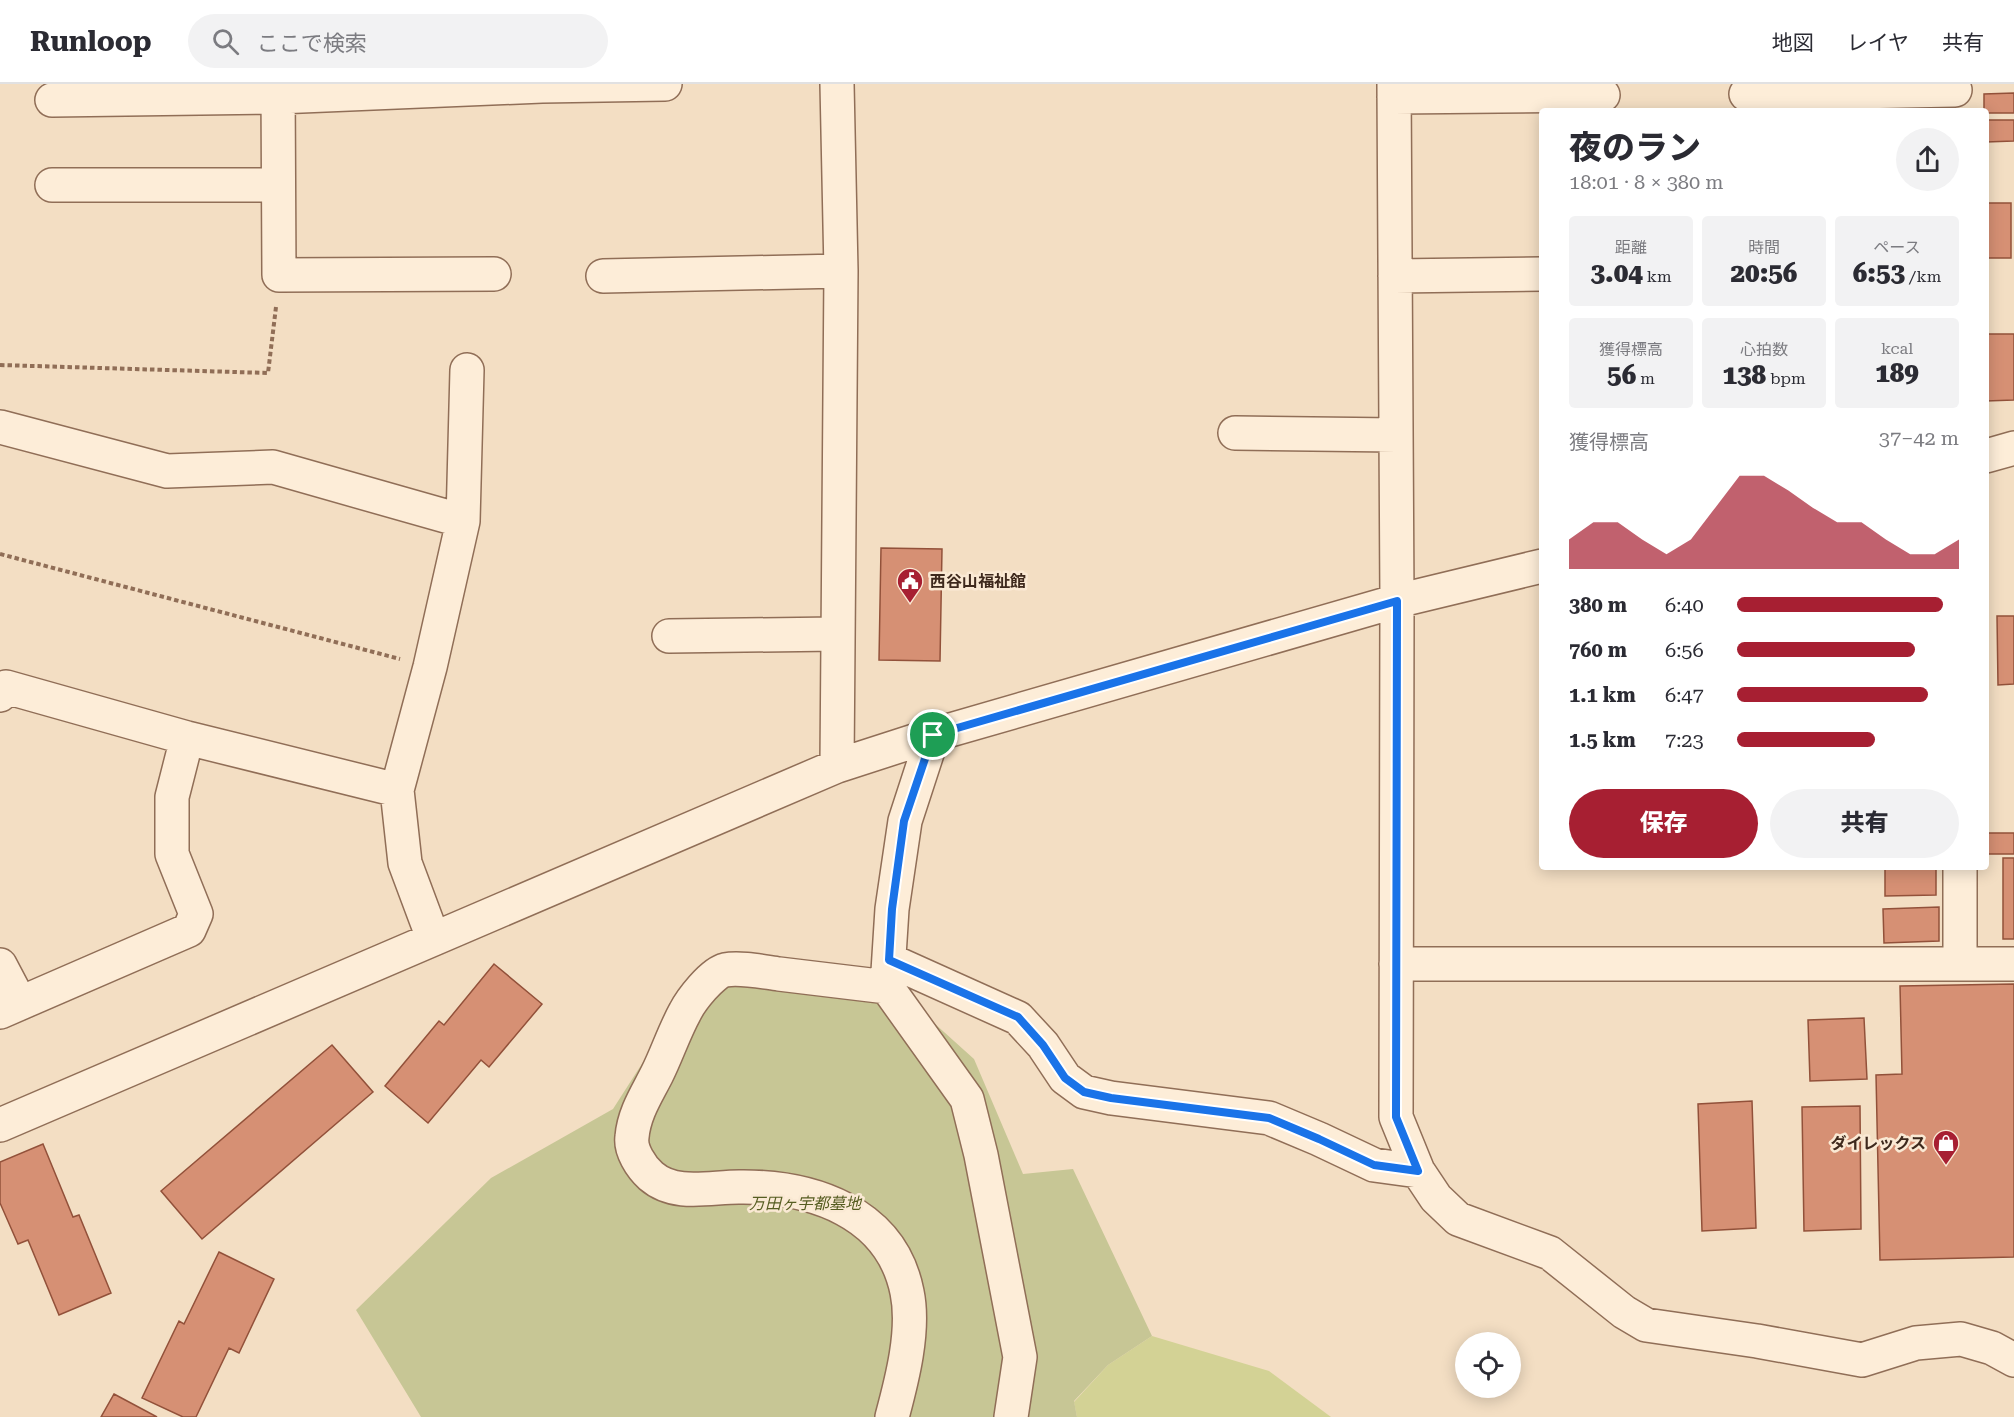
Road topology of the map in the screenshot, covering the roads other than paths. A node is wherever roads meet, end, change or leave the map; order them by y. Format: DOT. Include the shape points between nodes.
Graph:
graph roads {
  1 [pos="666,84"];
  2 [pos="837,84"];
  3 [pos="1394,90"];
  4 [pos="278,91"];
  5 [pos="1746,94"];
  6 [pos="1603,95"];
  7 [pos="1956,95"];
  8 [pos="52,100"];
  9 [pos="52,185"];
  10 [pos="278,185"];
  11 [pos="841,271"];
  12 [pos="494,274"];
  13 [pos="1539,274"];
  14 [pos="603,276"];
  15 [pos="1395,276"];
  16 [pos="467,369"];
  17 [pos="0,427"];
  18 [pos="1236,433"];
  19 [pos="1396,435"];
  20 [pos="2014,448"];
  21 [pos="1989,455"];
  22 [pos="463,521"];
  23 [pos="1539,567"];
  24 [pos="1397,601"];
  25 [pos="837,634"];
  26 [pos="669,636"];
  27 [pos="0,695"];
  28 [pos="933,735"];
  29 [pos="187,738"];
  30 [pos="837,766"];
  31 [pos="397,790"];
  32 [pos="1960,870"];
  33 [pos="433,938"];
  34 [pos="1396,964"];
  35 [pos="1960,964"];
  36 [pos="2014,964"];
  37 [pos="0,965"];
  38 [pos="888,973"];
  39 [pos="10,1007"];
  40 [pos="0,1125"];
  41 [pos="1418,1171"];
  42 [pos="2014,1360"];
  43 [pos="892,1417"];
  44 [pos="1011,1417"];
  1 -- 4 [label="street"];
  2 -- 11 [label="street"];
  3 -- 6 [label="street"];
  3 -- 15 [label="street"];
  4 -- 8 [label="street"];
  4 -- 10 [label="street"];
  5 -- 7 [label="street"];
  9 -- 10 [label="street"];
  10 -- 12 [label="street" via="279,274"];
  11 -- 14 [label="street"];
  11 -- 25 [label="street"];
  13 -- 15 [label="street"];
  15 -- 19 [label="street"];
  16 -- 22 [label="street"];
  17 -- 22 [label="street" via="167,471 273,467"];
  18 -- 19 [label="street"];
  19 -- 24 [label="street"];
  20 -- 21 [label="street"];
  22 -- 31 [label="street"];
  23 -- 24 [label="street"];
  24 -- 28 [label="street"];
  24 -- 34 [label="street"];
  25 -- 26 [label="street"];
  25 -- 30 [label="street"];
  27 -- 29 [label="street" via="6,687"];
  28 -- 30 [label="street"];
  28 -- 38 [label="street" via="904,821"];
  29 -- 31 [label="street"];
  29 -- 39 [label="street" via="172,796 172,854 196,914 189,930"];
  30 -- 33 [label="street"];
  31 -- 33 [label="street" via="405,863"];
  32 -- 35 [label="street"];
  33 -- 40 [label="street"];
  34 -- 35 [label="street"];
  34 -- 41 [label="street" via="1396,1117"];
  35 -- 36 [label="street"];
  37 -- 39 [label="street"];
  38 -- 41 [label="street" via="1018,1017 1065,1078 1084,1092 1269,1118 1374,1165"];
  38 -- 43 [label="street" via="723,970 705,984 685,1011 639,1108 631,1138 636,1157 651,1176 668,1186 782,1189 818,1197 873,1228 899,1263 908,1294 904,1372"];
  38 -- 44 [label="street" via="967,1099 1020,1357"];
  41 -- 42 [label="street" via="1436,1198 1458,1219 1550,1252 1624,1312 1647,1325 1862,1360 1916,1342 1961,1339 1992,1348"];
}
